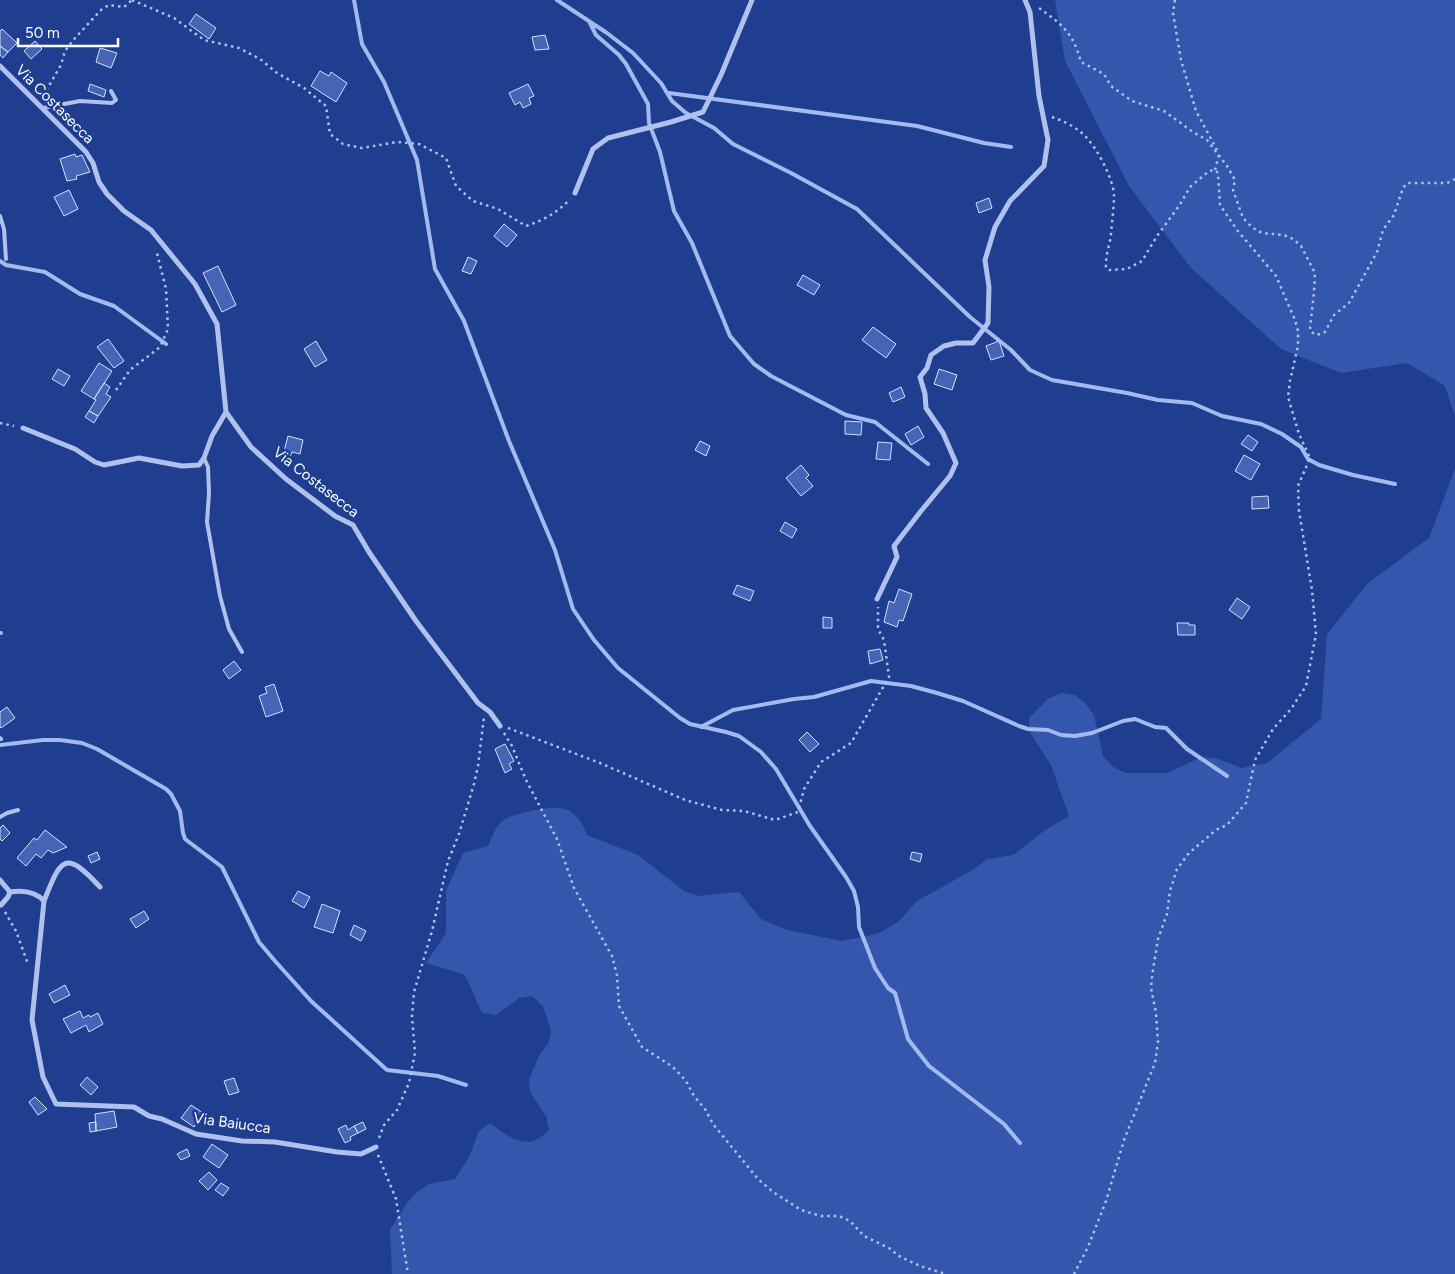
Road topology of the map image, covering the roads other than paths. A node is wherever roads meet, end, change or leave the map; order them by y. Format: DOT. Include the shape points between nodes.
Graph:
graph roads {
  1 [pos="752,0"];
  2 [pos="1025,0"];
  3 [pos="0,66"];
  4 [pos="111,91"];
  5 [pos="41,106"];
  6 [pos="575,193"];
  7 [pos="0,216"];
  8 [pos="6,259"];
  9 [pos="226,412"];
  10 [pos="23,428"];
  11 [pos="204,458"];
  12 [pos="877,599"];
  13 [pos="242,652"];
  14 [pos="500,726"];
  15 [pos="18,810"];
  16 [pos="0,817"];
  17 [pos="0,880"];
  18 [pos="100,887"];
  19 [pos="10,892"];
  20 [pos="44,901"];
  21 [pos="0,905"];
  22 [pos="376,1147"];
  1 -- 6 [label="street" via="703,112 608,138 593,150"];
  2 -- 12 [label="street" via="1030,12 1048,140 1044,166 1010,200 995,227 985,260 989,287 988,323 973,343 944,346 931,355 920,377 926,408 943,433 956,463 950,476 894,546 897,557"];
  3 -- 5 [label="street, Via Costasecca"];
  4 -- 5 [label="lane" via="116,100 112,104 80,101"];
  5 -- 9 [label="street, Via Costasecca" via="86,152 107,194 151,230 195,284 217,324"];
  7 -- 8 [label="lane"];
  9 -- 11 [label="street"];
  9 -- 14 [label="street, Via Costasecca" via="251,446 286,479 334,516 354,525 416,621 478,703"];
  10 -- 11 [label="street" via="75,448 104,464 139,458 190,467 199,465"];
  11 -- 13 [label="lane" via="208,467 208,522 220,596 229,629"];
  15 -- 16 [label="lane"];
  17 -- 19 [label="street"];
  18 -- 20 [label="street, Via Baiucca" via="86,871 66,863 56,872"];
  19 -- 20 [label="street" via="33,893"];
  19 -- 21 [label="street"];
  20 -- 22 [label="street, Via Baiucca" via="32,1020 43,1077 56,1104 134,1107 196,1134 242,1141 275,1142 361,1154"];
}
